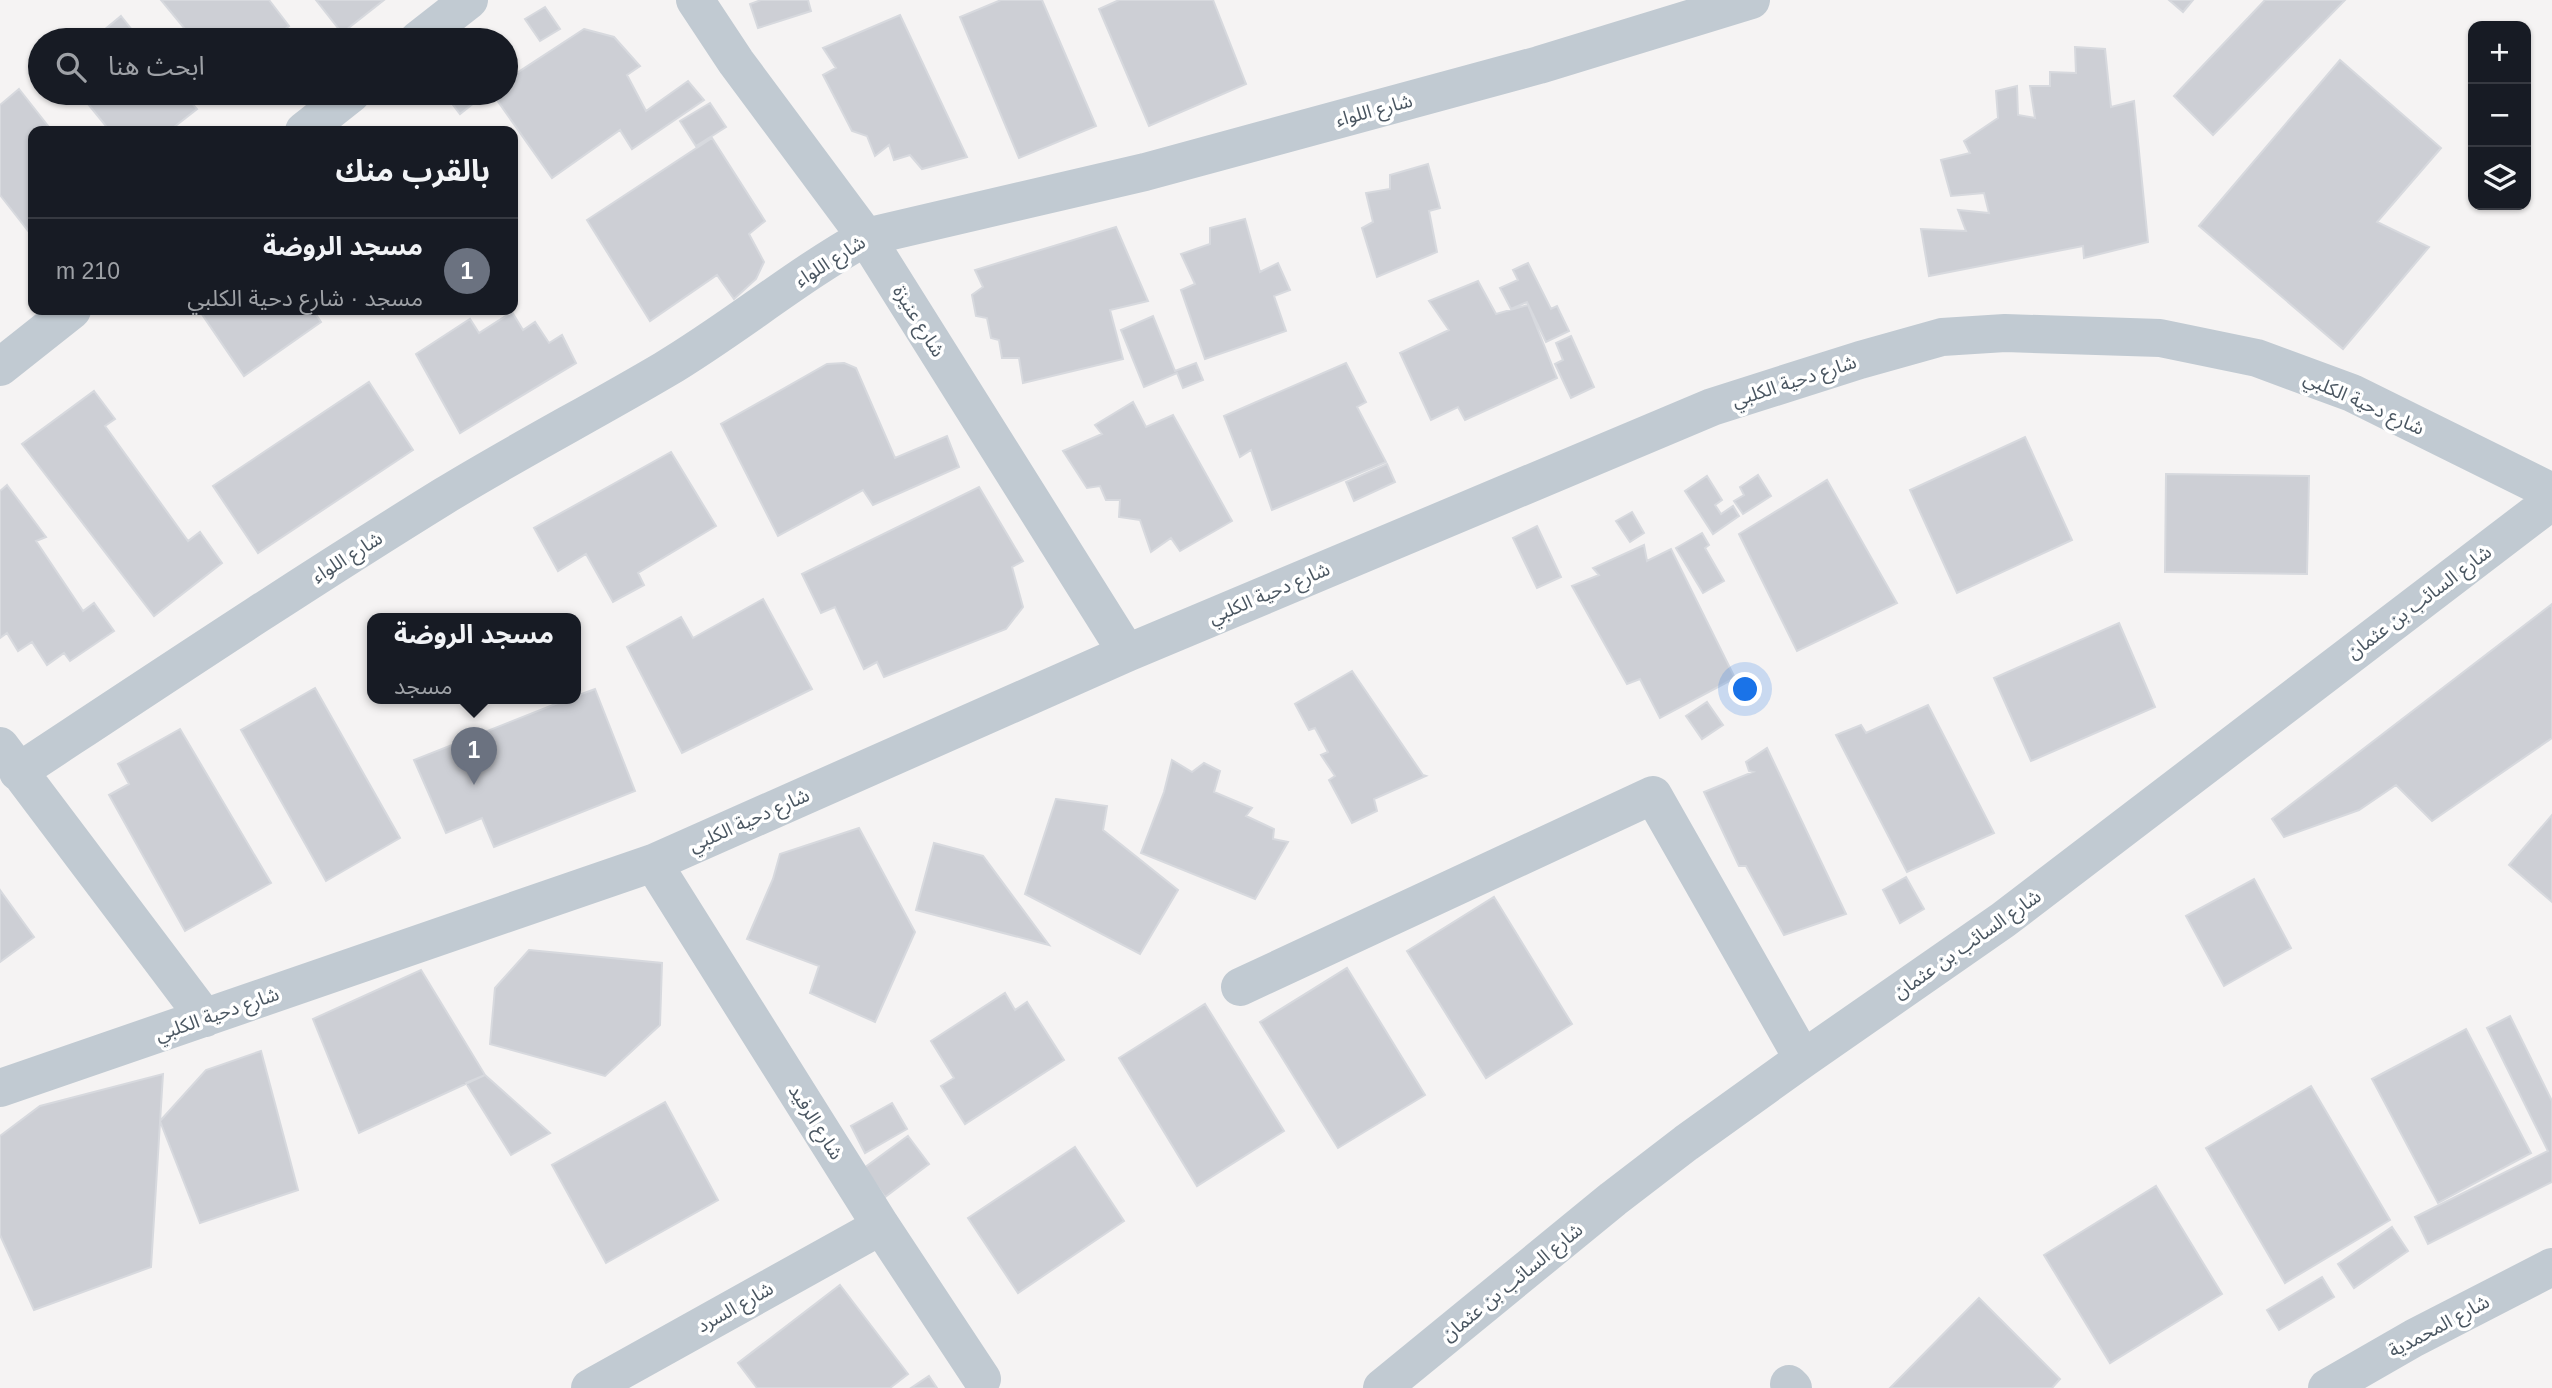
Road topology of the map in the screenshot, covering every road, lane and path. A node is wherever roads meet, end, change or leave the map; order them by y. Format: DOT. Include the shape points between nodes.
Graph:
graph roads {
  1 [pos="469,0"];
  2 [pos="695,0"];
  3 [pos="1751,0"];
  4 [pos="433,28"];
  5 [pos="337,105"];
  6 [pos="310,126"];
  7 [pos="866,237"];
  8 [pos="66,315"];
  9 [pos="0,367"];
  10 [pos="2552,492"];
  11 [pos="2552,501"];
  12 [pos="1126,653"];
  13 [pos="9,759"];
  14 [pos="653,863"];
  15 [pos="1240,987"];
  16 [pos="205,1018"];
  17 [pos="1802,1059"];
  18 [pos="0,1088"];
  19 [pos="881,1226"];
  20 [pos="2552,1267"];
  21 [pos="982,1380"];
  22 [pos="590,1388"];
  23 [pos="1382,1388"];
  24 [pos="2327,1388"];
  1 -- 4 [label="street"];
  2 -- 7 [label="street, شارع عنيزة"];
  3 -- 7 [label="street, شارع اللواء" via="1539,65 1158,169"];
  5 -- 6 [label="street"];
  7 -- 12 [label="street, شارع عنيزة"];
  7 -- 13 [label="street, شارع اللواء" via="665,369 446,495"];
  8 -- 9 [label="street"];
  10 -- 12 [label="street, شارع دحية الكلبي" via="2352,393 2257,358 2160,338 2005,333 1942,337 1712,407"];
  11 -- 17 [label="street, شارع السائب بن عثمان" via="2003,920"];
  12 -- 14 [label="street, شارع دحية الكلبي"];
  13 -- 16 [label="street, شارع اللواء"];
  14 -- 16 [label="street, شارع دحية الكلبي"];
  14 -- 19 [label="street, شارع الرفيد"];
  15 -- 17 [label="street" via="1653,795"];
  16 -- 18 [label="street, شارع دحية الكلبي"];
  17 -- 23 [label="street, شارع السائب بن عثمان" via="1613,1199"];
  19 -- 21 [label="street, شارع الرفيد"];
  19 -- 22 [label="street, شارع السرد"];
  20 -- 24 [label="street, شارع المحمدية"];
}
